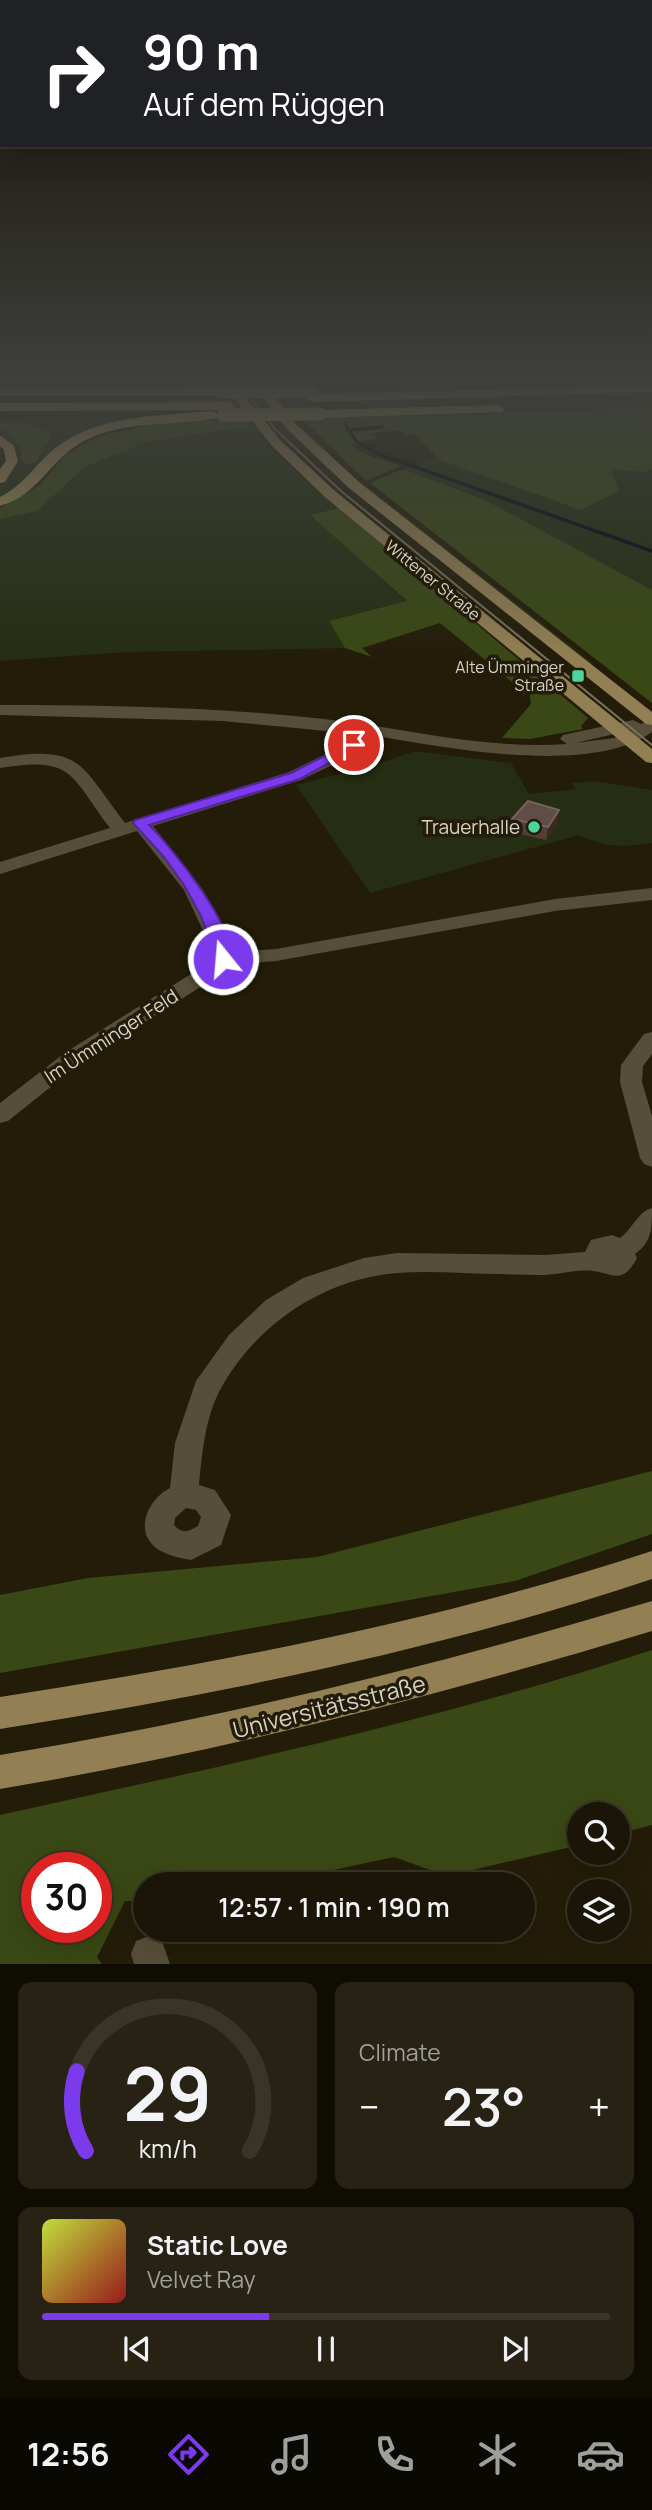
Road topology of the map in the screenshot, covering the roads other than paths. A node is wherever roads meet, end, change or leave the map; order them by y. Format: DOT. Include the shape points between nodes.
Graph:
graph roads {
  1 [pos="37,477"];
  2 [pos="312,477"];
  3 [pos="345,477"];
  4 [pos="0,502"];
  5 [pos="0,710"];
  6 [pos="652,722"];
  7 [pos="614,727"];
  8 [pos="373,731"];
  9 [pos="629,739"];
  10 [pos="519,748"];
  11 [pos="652,758"];
  12 [pos="0,763"];
  13 [pos="130,826"];
  14 [pos="0,868"];
  15 [pos="652,894"];
  16 [pos="223,959"];
  17 [pos="652,1039"];
  18 [pos="0,1115"];
  19 [pos="652,1158"];
  20 [pos="652,1217"];
  21 [pos="184,1495"];
  22 [pos="652,1566"];
  23 [pos="652,1616"];
  24 [pos="0,1713"];
  25 [pos="0,1772"];
  1 -- 4 [label="highway"];
  2 -- 7 [label="main road, Wittener Straße"];
  3 -- 6 [label="main road, Wittener Straße"];
  5 -- 8 [label="street" via="180,713"];
  6 -- 7 [label="street"];
  6 -- 9 [label="street"];
  7 -- 9 [label="main road, Wittener Straße"];
  7 -- 10 [label="street"];
  8 -- 10 [label="street"];
  8 -- 13 [label="street" via="295,776"];
  9 -- 10 [label="street" via="572,750"];
  9 -- 11 [label="main road, Wittener Straße"];
  12 -- 13 [label="street" via="43,757 65,762"];
  13 -- 14 [label="street"];
  13 -- 16 [label="street" via="170,853 209,916"];
  15 -- 16 [label="street" via="555,905 276,955"];
  16 -- 18 [label="street, Im Ümminger Feld" via="74,1057"];
  17 -- 19 [label="street" via="632,1065 631,1082"];
  20 -- 21 [label="street" via="634,1242 610,1255 545,1265 397,1263 312,1285 275,1307 238,1343 206,1389 190,1443"];
  22 -- 24 [label="main road" via="498,1612 343,1651"];
  23 -- 25 [label="main road, Universitätsstraße" via="439,1678 246,1727"];
}
